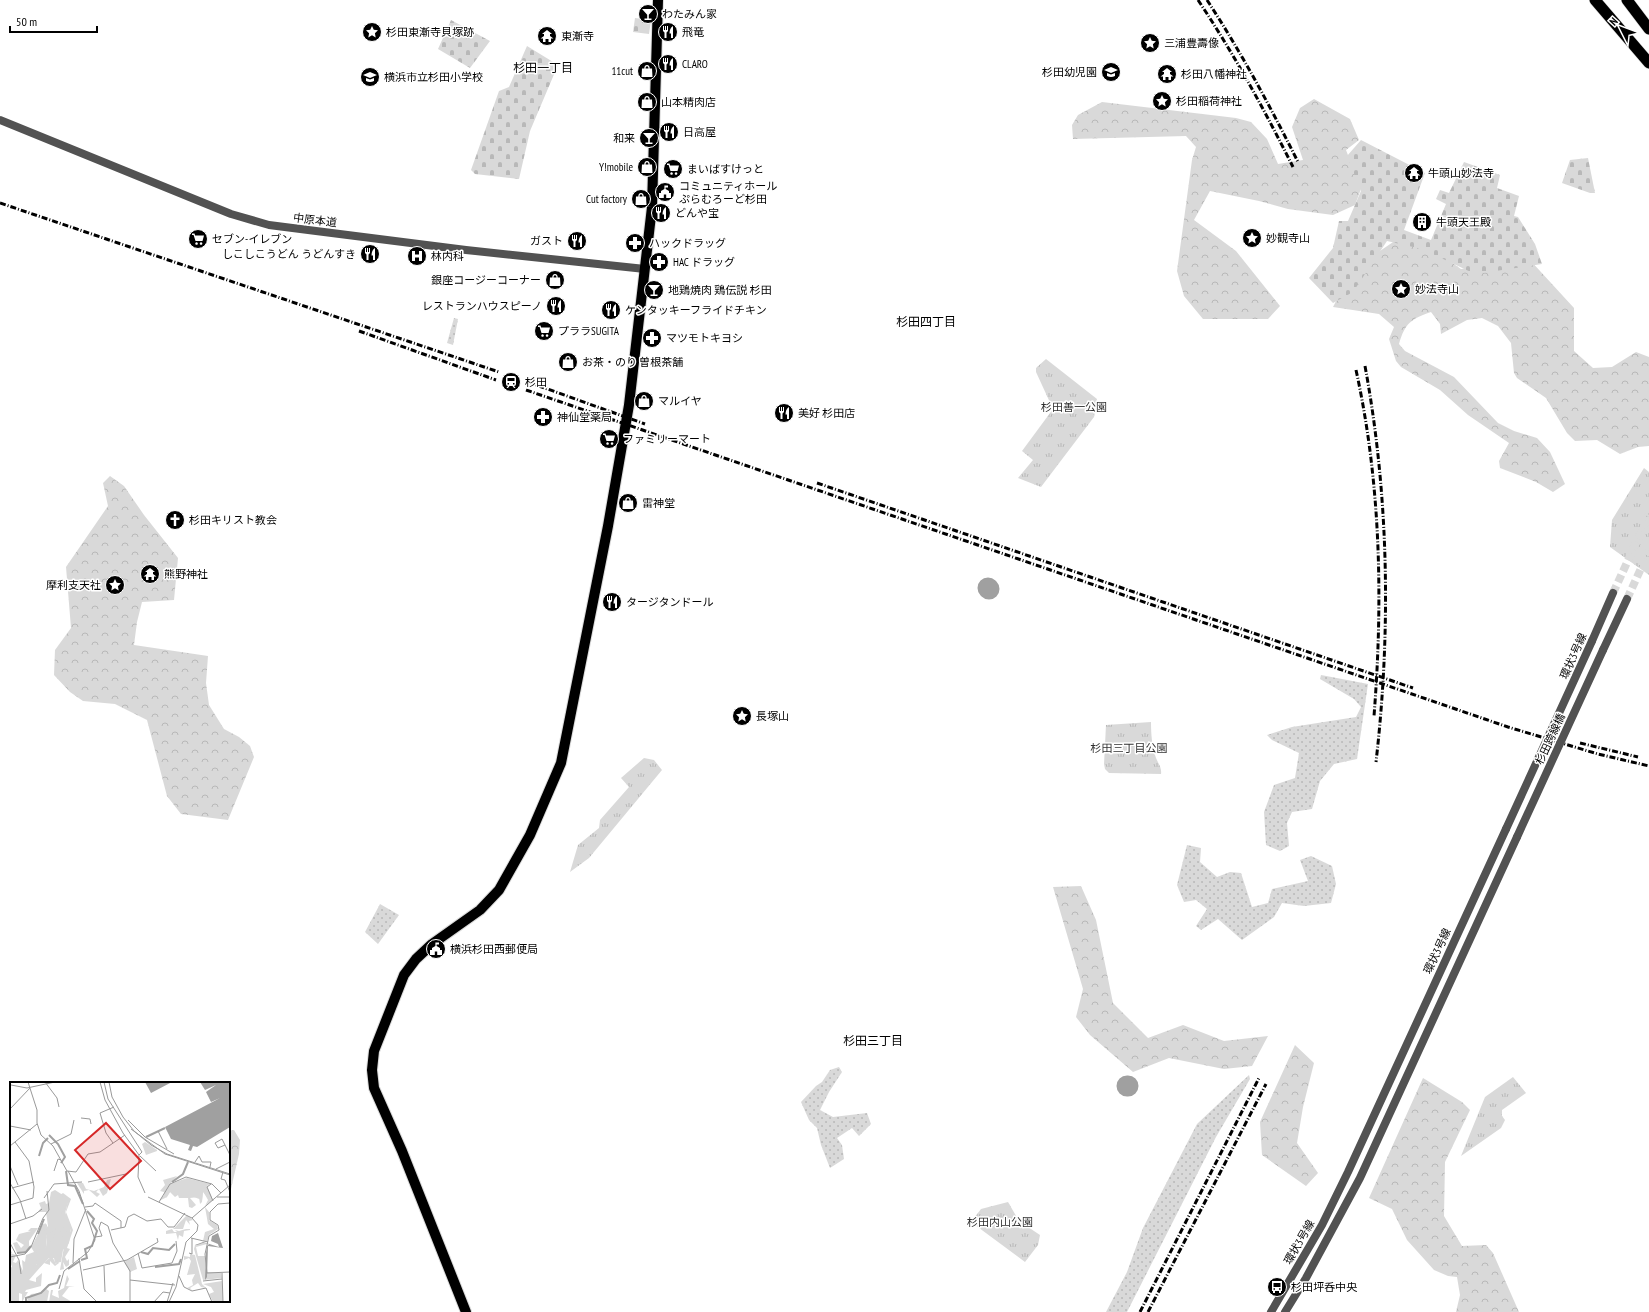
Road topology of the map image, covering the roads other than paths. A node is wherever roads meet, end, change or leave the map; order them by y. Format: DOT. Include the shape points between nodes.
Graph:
graph roads {
  1 [pos="658,0"];
  2 [pos="1595,0"];
  3 [pos="1627,0"];
  4 [pos="1649,29"];
  5 [pos="1649,63"];
  6 [pos="0,120"];
  7 [pos="645,269"];
  8 [pos="1613,593"];
  9 [pos="1627,599"];
  10 [pos="1517,837"];
  11 [pos="466,1312"];
  12 [pos="1271,1312"];
  13 [pos="1286,1312"];
  1 -- 7 [label="main road" via="652,207"];
  2 -- 5 [label="highway"];
  3 -- 4 [label="highway"];
  6 -- 7 [label="street, 中原本道" via="231,214 269,224 466,250"];
  7 -- 11 [label="main road" via="622,453 559,770 530,835 499,890 480,910 432,944 404,975 374,1050 374,1088"];
  8 -- 12 [label="street, 環状3号線, bridge" via="1348,1172 1322,1225"];
  9 -- 10 [label="street, 杉田跨線橋, bridge"];
  10 -- 13 [label="street, 環状3号線" via="1360,1178"];
}
